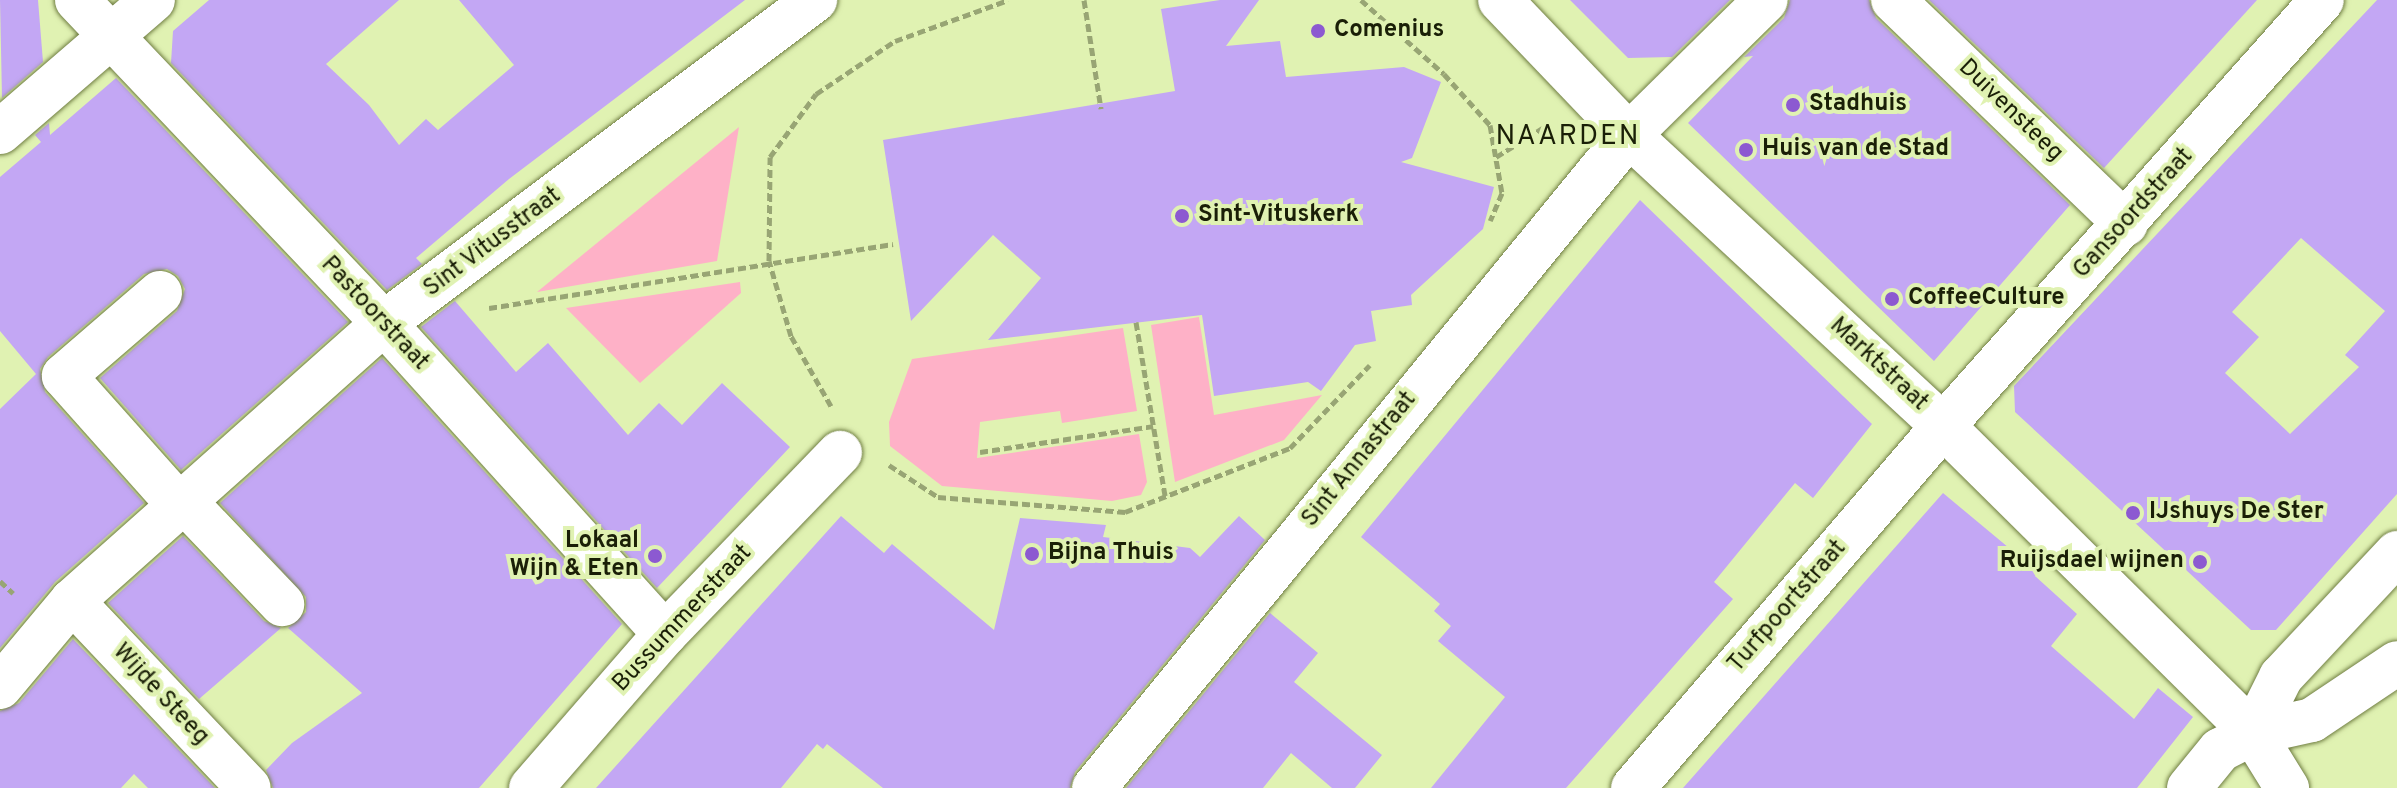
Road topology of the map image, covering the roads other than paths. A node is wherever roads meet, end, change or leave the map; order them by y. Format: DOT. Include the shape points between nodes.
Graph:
graph roads {
  1 [pos="77,0"];
  2 [pos="153,0"];
  3 [pos="815,0"];
  4 [pos="1500,0"];
  5 [pos="1766,0"];
  6 [pos="1893,0"];
  7 [pos="2322,0"];
  8 [pos="110,33"];
  9 [pos="0,132"];
  10 [pos="1629,135"];
  11 [pos="2126,224"];
  12 [pos="160,293"];
  13 [pos="384,323"];
  14 [pos="1943,426"];
  15 [pos="846,447"];
  16 [pos="180,502"];
  17 [pos="2392,572"];
  18 [pos="72,601"];
  19 [pos="282,604"];
  20 [pos="665,634"];
  21 [pos="2397,663"];
  22 [pos="0,687"];
  23 [pos="2253,733"];
  24 [pos="249,788"];
  25 [pos="531,788"];
  26 [pos="1094,788"];
  27 [pos="1633,788"];
  28 [pos="2189,788"];
  29 [pos="2287,788"];
  1 -- 8 [label="street, Pastoorstraat"];
  2 -- 8 [label="street"];
  3 -- 13 [label="street, Sint Vitusstraat"];
  4 -- 10 [label="street, Marktstraat"];
  5 -- 10 [label="street, Sint Annastraat"];
  6 -- 11 [label="street, Duivensteeg"];
  7 -- 11 [label="street, Gansoordstraat"];
  8 -- 9 [label="street"];
  8 -- 13 [label="street, Pastoorstraat"];
  10 -- 14 [label="street, Marktstraat"];
  10 -- 26 [label="street, Sint Annastraat"];
  11 -- 14 [label="street, Gansoordstraat"];
  12 -- 16 [label="street" via="64,376"];
  13 -- 16 [label="street, Sint Vitusstraat"];
  13 -- 20 [label="street, Pastoorstraat"];
  14 -- 23 [label="street, Marktstraat"];
  14 -- 27 [label="street, Turfpoortstraat"];
  15 -- 20 [label="street, Bussummerstraat"];
  16 -- 18 [label="street, Sint Vitusstraat"];
  16 -- 19 [label="street"];
  17 -- 23 [label="street" via="2281,677"];
  18 -- 22 [label="street, Sint Vitusstraat"];
  18 -- 24 [label="street, Wijde Steeg"];
  20 -- 25 [label="street, Bussummerstraat"];
  21 -- 23 [label="street" via="2312,720"];
  23 -- 28 [label="street" via="2220,750"];
  23 -- 29 [label="street, Marktstraat"];
}
